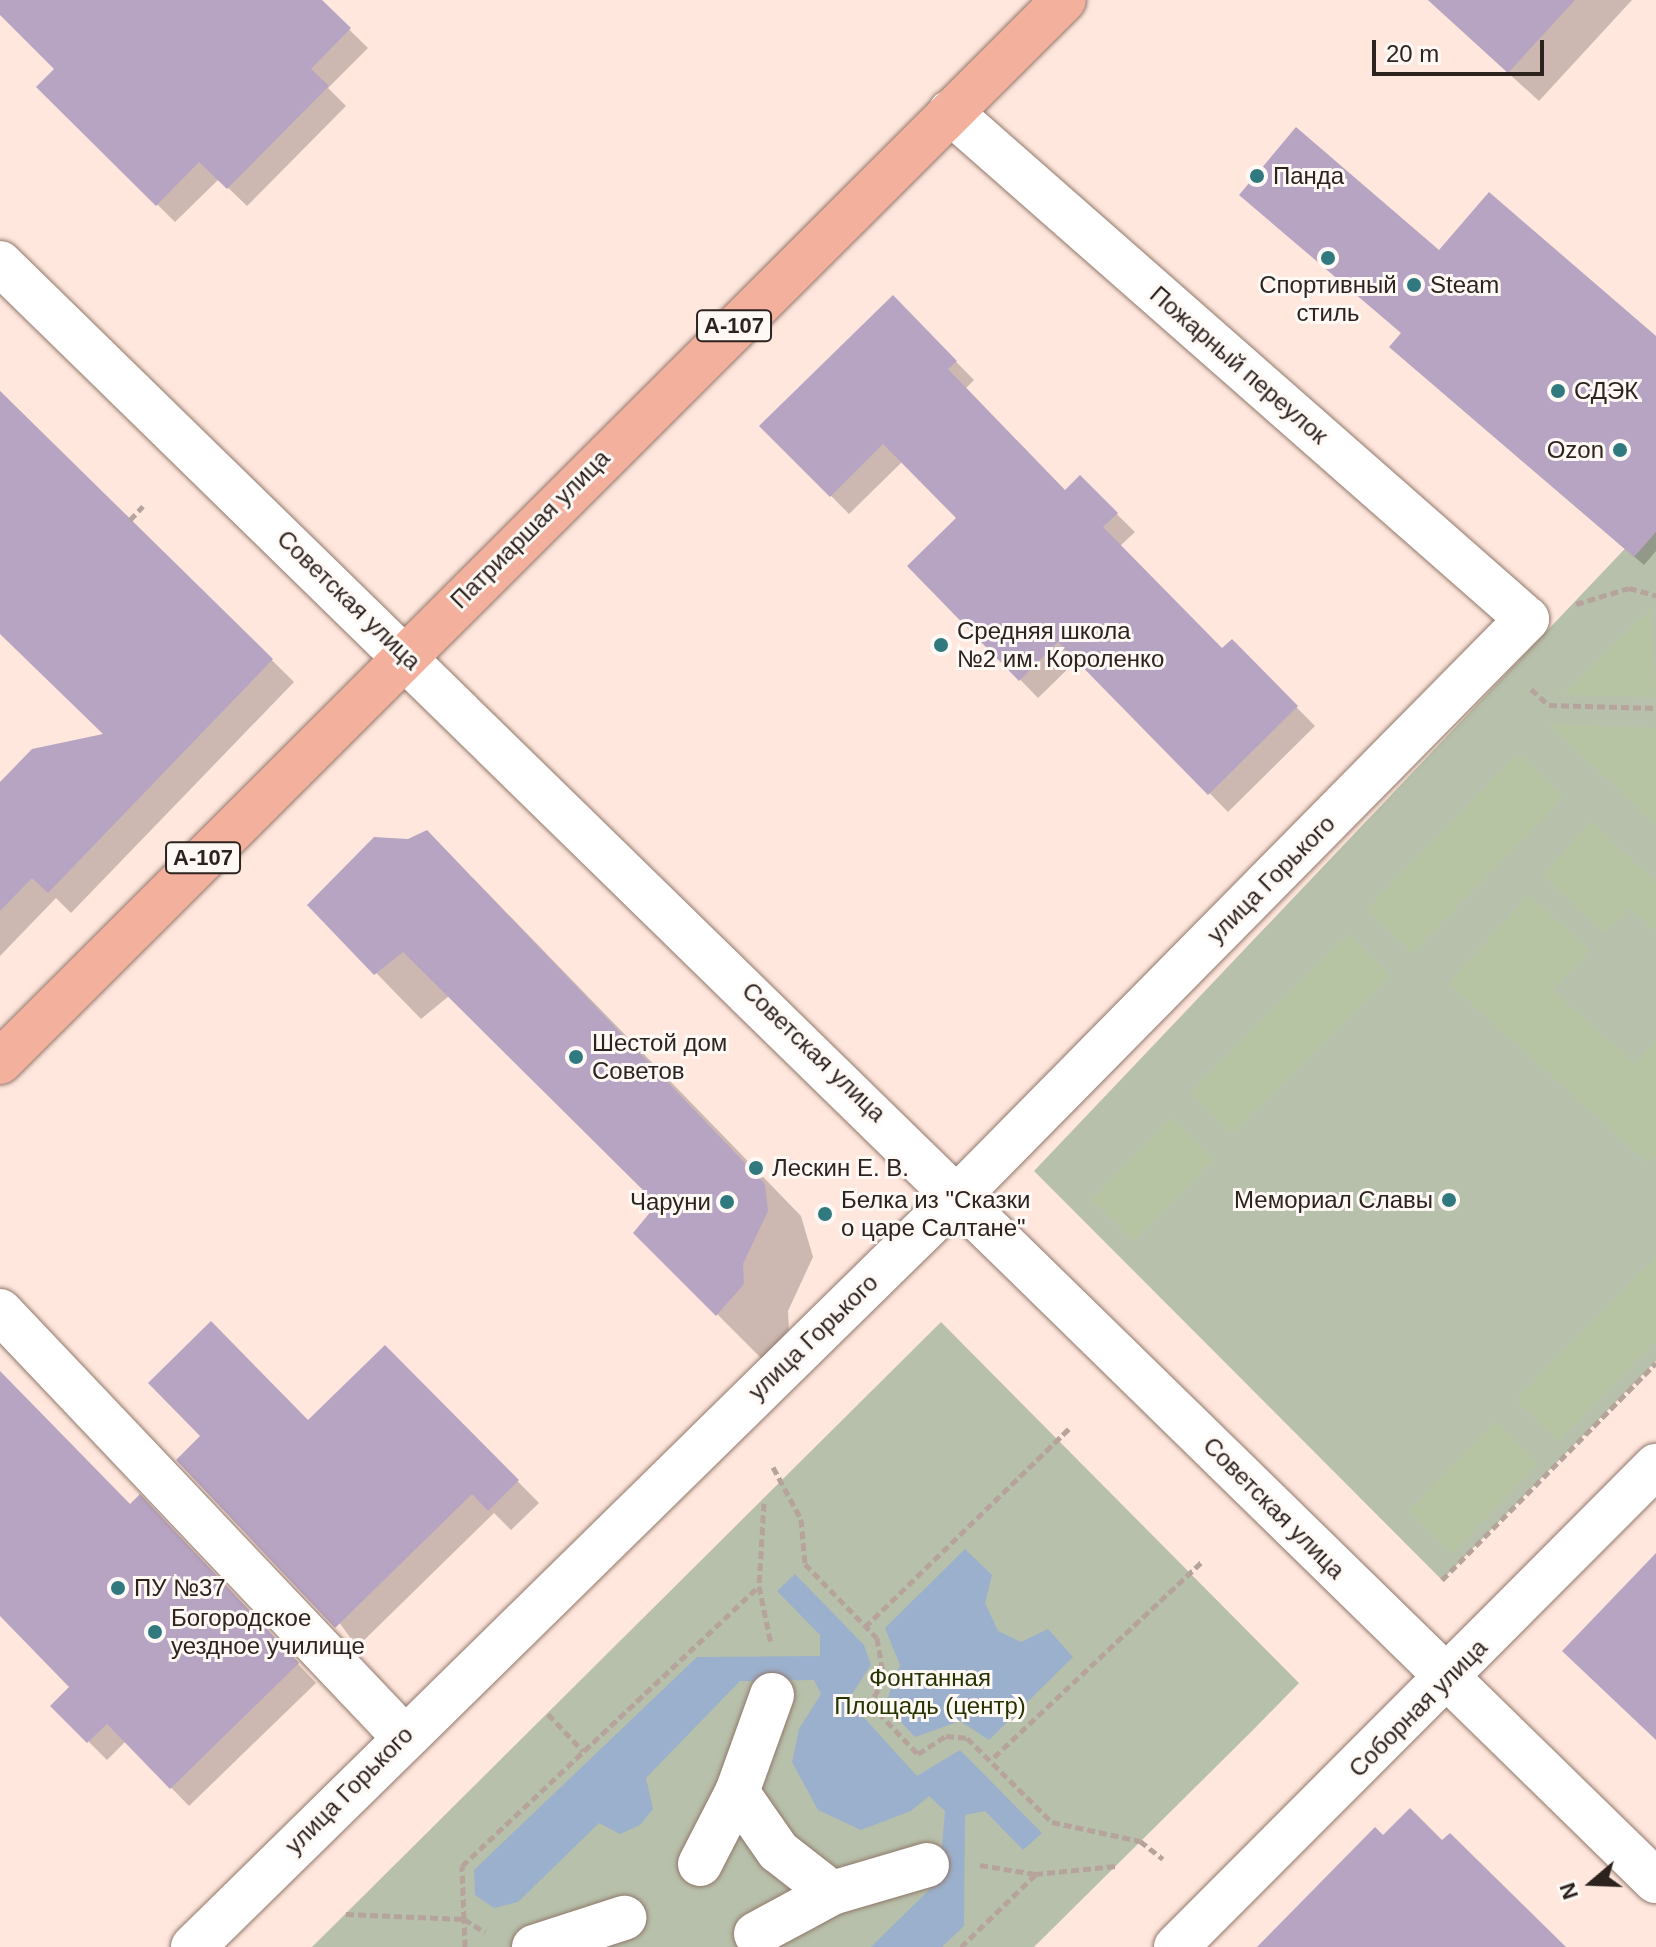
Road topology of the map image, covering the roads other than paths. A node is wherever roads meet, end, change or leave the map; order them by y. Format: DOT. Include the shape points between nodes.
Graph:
graph roads {
  1 [pos="1064,0"];
  2 [pos="950,112"];
  3 [pos="0,263"];
  4 [pos="1527,619"];
  5 [pos="405,653"];
  6 [pos="0,1062"];
  7 [pos="959,1195"];
  8 [pos="0,1311"];
  9 [pos="1656,1466"];
  10 [pos="1448,1680"];
  11 [pos="772,1695"];
  12 [pos="403,1736"];
  13 [pos="737,1792"];
  14 [pos="700,1864"];
  15 [pos="927,1865"];
  16 [pos="1656,1881"];
  17 [pos="832,1893"];
  18 [pos="624,1918"];
  19 [pos="756,1934"];
  20 [pos="516,1944"];
  21 [pos="193,1947"];
  22 [pos="1176,1947"];
  1 -- 2 [label="main road, Патриаршая улица / А-107"];
  2 -- 4 [label="street, Пожарный переулок"];
  2 -- 5 [label="main road, Патриаршая улица / А-107"];
  3 -- 5 [label="street, Советская улица"];
  4 -- 7 [label="street, улица Горького"];
  5 -- 6 [label="main road, Патриаршая улица / А-107"];
  5 -- 7 [label="street, Советская улица"];
  7 -- 10 [label="street, Советская улица"];
  7 -- 12 [label="street, улица Горького"];
  8 -- 12 [label="street"];
  9 -- 10 [label="street, Соборная улица"];
  10 -- 16 [label="street, Советская улица"];
  10 -- 22 [label="street, Соборная улица"];
  11 -- 13 [label="street"];
  12 -- 21 [label="street, улица Горького"];
  13 -- 14 [label="street"];
  13 -- 17 [label="street" via="778,1851"];
  15 -- 17 [label="street"];
  17 -- 19 [label="street"];
  18 -- 20 [label="street"];
}
